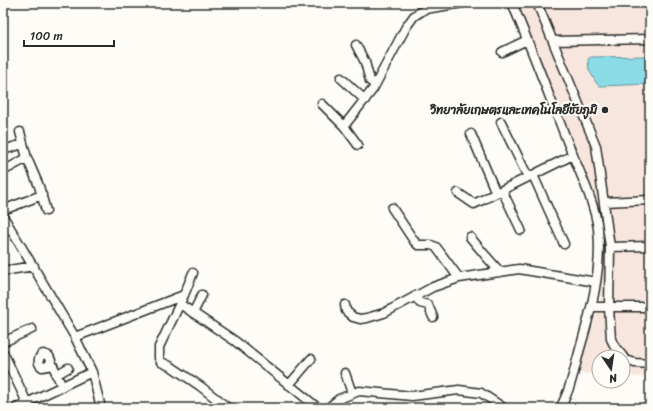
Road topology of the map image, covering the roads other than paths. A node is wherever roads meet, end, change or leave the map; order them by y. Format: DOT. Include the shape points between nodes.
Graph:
graph roads {
  1 [pos="464,3"];
  2 [pos="512,3"];
  3 [pos="537,3"];
  4 [pos="650,39"];
  5 [pos="527,40"];
  6 [pos="553,41"];
  7 [pos="356,45"];
  8 [pos="502,52"];
  9 [pos="341,78"];
  10 [pos="375,85"];
  11 [pos="365,100"];
  12 [pos="322,104"];
  13 [pos="501,122"];
  14 [pos="344,126"];
  15 [pos="20,132"];
  16 [pos="471,134"];
  17 [pos="23,144"];
  18 [pos="358,145"];
  19 [pos="3,150"];
  20 [pos="573,155"];
  21 [pos="27,158"];
  22 [pos="3,171"];
  23 [pos="530,176"];
  24 [pos="499,192"];
  25 [pos="458,193"];
  26 [pos="42,194"];
  27 [pos="650,200"];
  28 [pos="604,202"];
  29 [pos="392,208"];
  30 [pos="3,210"];
  31 [pos="46,211"];
  32 [pos="3,216"];
  33 [pos="520,230"];
  34 [pos="470,237"];
  35 [pos="564,244"];
  36 [pos="650,246"];
  37 [pos="610,247"];
  38 [pos="34,266"];
  39 [pos="3,271"];
  40 [pos="500,272"];
  41 [pos="193,273"];
  42 [pos="459,278"];
  43 [pos="596,282"];
  44 [pos="184,295"];
  45 [pos="202,295"];
  46 [pos="415,296"];
  47 [pos="180,304"];
  48 [pos="344,304"];
  49 [pos="592,307"];
  50 [pos="650,307"];
  51 [pos="609,308"];
  52 [pos="193,313"];
  53 [pos="433,317"];
  54 [pos="32,329"];
  55 [pos="75,337"];
  56 [pos="3,342"];
  57 [pos="3,352"];
  58 [pos="310,359"];
  59 [pos="51,362"];
  60 [pos="650,364"];
  61 [pos="68,368"];
  62 [pos="92,372"];
  63 [pos="345,373"];
  64 [pos="56,374"];
  65 [pos="289,385"];
  66 [pos="62,386"];
  67 [pos="352,393"];
  68 [pos="218,399"];
  69 [pos="562,405"];
  70 [pos="28,406"];
  71 [pos="16,408"];
  72 [pos="101,408"];
  73 [pos="213,408"];
  74 [pos="228,408"];
  75 [pos="318,408"];
  76 [pos="328,408"];
  77 [pos="504,408"];
  1 -- 10 [label="street" via="425,9 414,16"];
  2 -- 5 [label="street"];
  3 -- 6 [label="street"];
  4 -- 6 [label="street"];
  5 -- 8 [label="street"];
  5 -- 20 [label="street"];
  6 -- 28 [label="street" via="596,146"];
  7 -- 10 [label="street" via="365,62 370,81"];
  9 -- 11 [label="street"];
  10 -- 11 [label="street"];
  11 -- 14 [label="street"];
  12 -- 14 [label="street"];
  13 -- 23 [label="street"];
  14 -- 18 [label="street"];
  15 -- 17 [label="street"];
  16 -- 24 [label="street"];
  17 -- 19 [label="street"];
  17 -- 21 [label="street"];
  20 -- 23 [label="street"];
  20 -- 43 [label="street" via="597,224"];
  21 -- 22 [label="street"];
  21 -- 26 [label="street"];
  23 -- 24 [label="street"];
  23 -- 35 [label="street"];
  24 -- 25 [label="street" via="474,204"];
  24 -- 33 [label="street"];
  26 -- 30 [label="street"];
  26 -- 31 [label="street"];
  27 -- 28 [label="street"];
  28 -- 37 [label="street"];
  29 -- 42 [label="street" via="414,241 418,245 436,247"];
  32 -- 38 [label="street"];
  34 -- 40 [label="street"];
  36 -- 37 [label="street"];
  37 -- 51 [label="street"];
  38 -- 39 [label="street"];
  38 -- 55 [label="street"];
  40 -- 42 [label="street"];
  40 -- 43 [label="street" via="519,268"];
  41 -- 44 [label="street"];
  42 -- 46 [label="street"];
  43 -- 49 [label="street"];
  44 -- 47 [label="street"];
  44 -- 55 [label="street"];
  45 -- 52 [label="street"];
  46 -- 48 [label="street" via="384,313 360,319 349,315"];
  46 -- 53 [label="street" via="420,303 428,305"];
  47 -- 52 [label="street"];
  47 -- 68 [label="street" via="159,347 159,358 161,362"];
  49 -- 51 [label="street"];
  49 -- 69 [label="street"];
  50 -- 51 [label="street"];
  51 -- 60 [label="street" via="611,339 615,347 626,360"];
  52 -- 65 [label="street" via="234,341"];
  54 -- 56 [label="street"];
  55 -- 62 [label="street"];
  57 -- 70 [label="street"];
  58 -- 65 [label="street"];
  59 -- 64 [label="street"];
  61 -- 64 [label="street"];
  62 -- 66 [label="street"];
  62 -- 72 [label="street"];
  63 -- 67 [label="street"];
  64 -- 66 [label="street"];
  65 -- 75 [label="street"];
  66 -- 70 [label="street"];
  67 -- 76 [label="street"];
  67 -- 77 [label="street" via="362,391 412,396 459,390 481,393"];
  68 -- 73 [label="street"];
  68 -- 74 [label="street"];
  70 -- 71 [label="street"];
}
